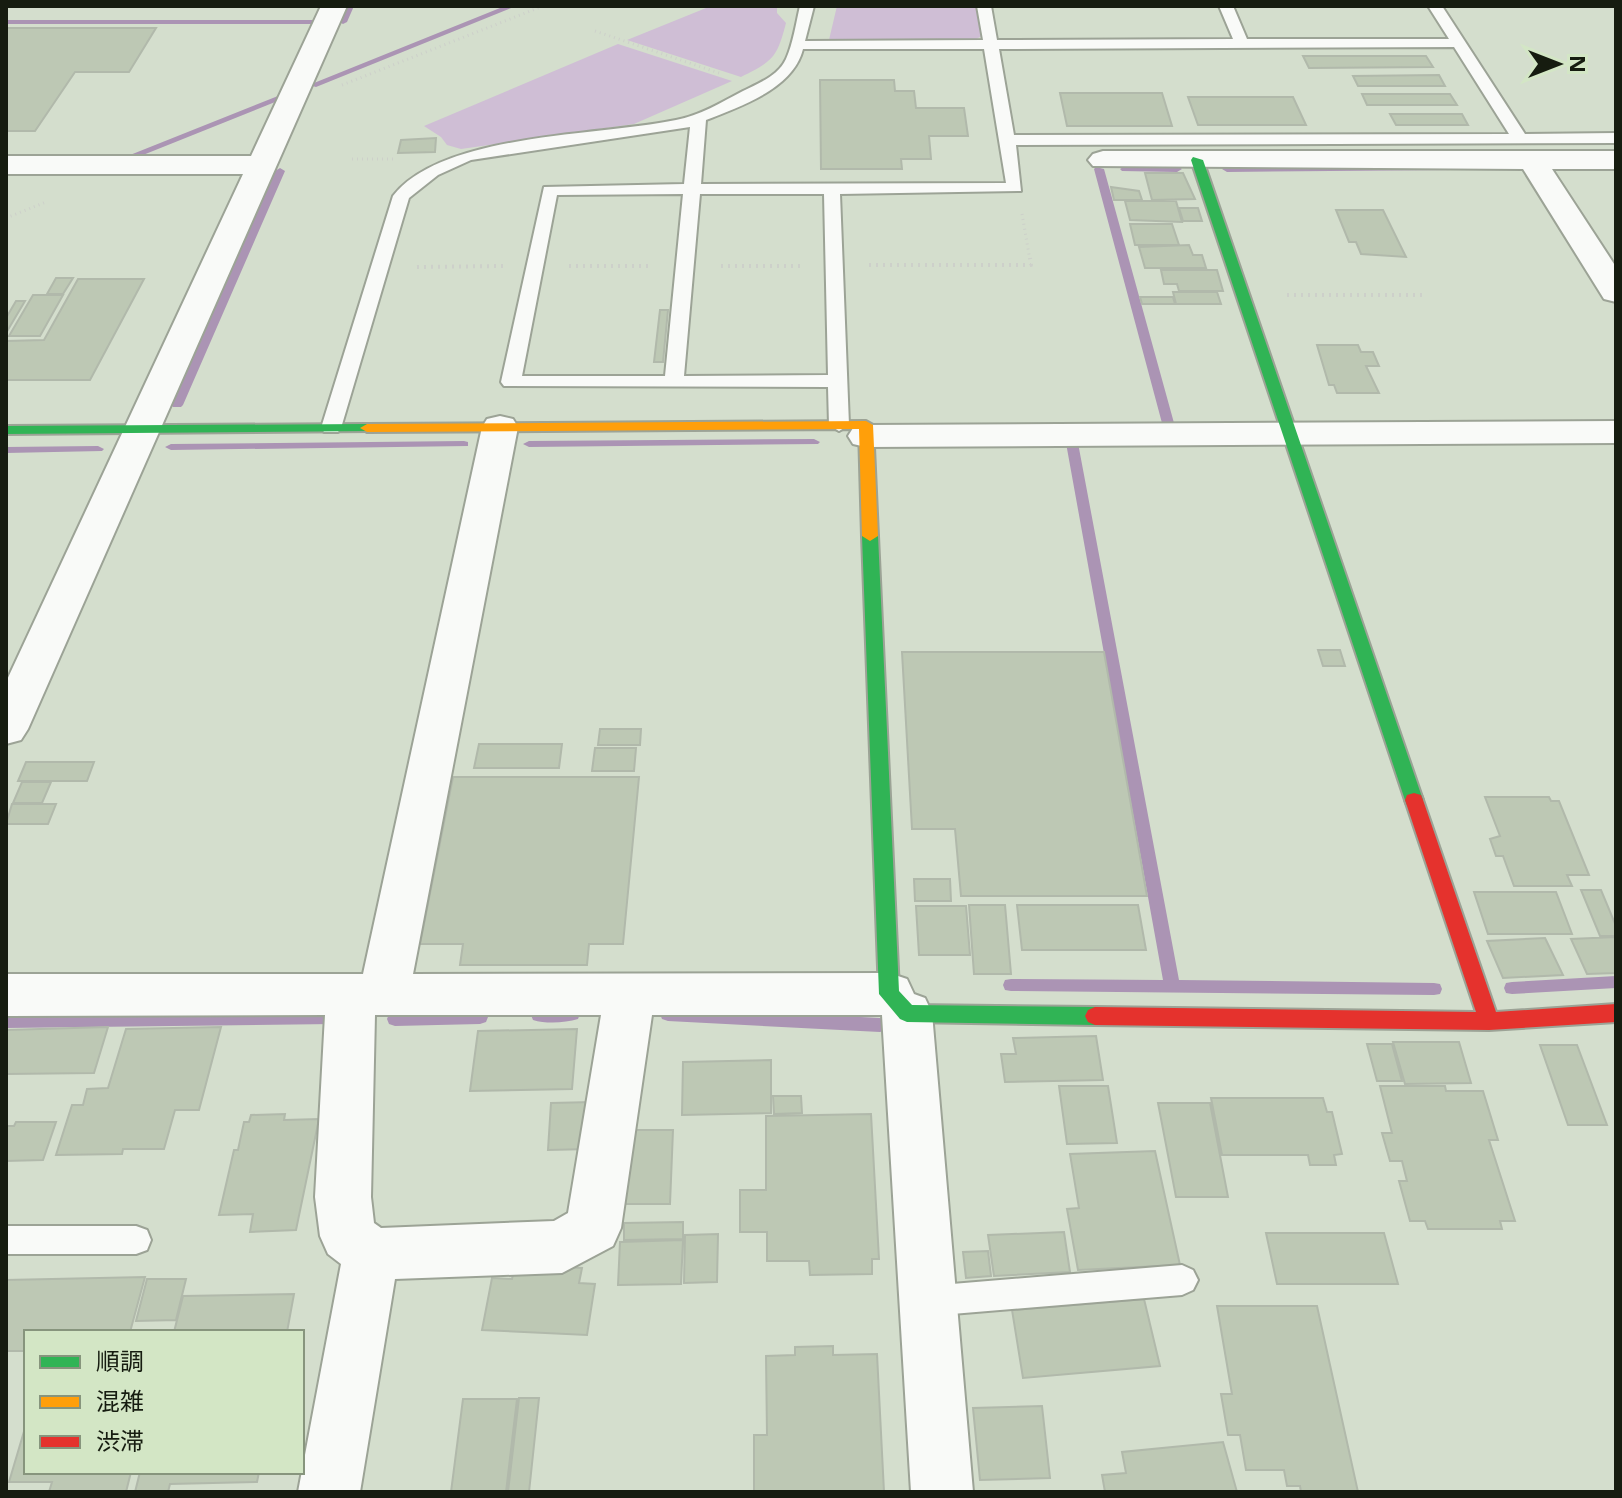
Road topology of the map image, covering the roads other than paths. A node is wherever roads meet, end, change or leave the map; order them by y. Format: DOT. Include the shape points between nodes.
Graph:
graph roads {
  1 [pos="334,6"];
  2 [pos="807,6"];
  3 [pos="984,6"];
  4 [pos="1226,6"];
  5 [pos="1435,6"];
  6 [pos="1459,43"];
  7 [pos="991,44"];
  8 [pos="1242,44"];
  9 [pos="797,45"];
  10 [pos="699,117"];
  11 [pos="1616,138"];
  12 [pos="1007,140"];
  13 [pos="1526,149"];
  14 [pos="1103,160"];
  15 [pos="1197,160"];
  16 [pos="1616,160"];
  17 [pos="6,165"];
  18 [pos="262,165"];
  19 [pos="832,189"];
  20 [pos="693,190"];
  21 [pos="1616,292"];
  22 [pos="838,381"];
  23 [pos="674,382"];
  24 [pos="500,427"];
  25 [pos="331,428"];
  26 [pos="142,429"];
  27 [pos="6,430"];
  28 [pos="852,430"];
  29 [pos="1616,432"];
  30 [pos="1290,434"];
  31 [pos="7,726"];
  32 [pos="367,994"];
  33 [pos="630,994"];
  34 [pos="6,995"];
  35 [pos="898,1004"];
  36 [pos="1616,1013"];
  37 [pos="1489,1021"];
  38 [pos="6,1240"];
  39 [pos="136,1240"];
  40 [pos="371,1254"];
  41 [pos="1182,1280"];
  42 [pos="928,1301"];
  43 [pos="329,1492"];
  44 [pos="942,1492"];
  1 -- 18 [label="street"];
  2 -- 9 [label="lane"];
  3 -- 7 [label="lane"];
  4 -- 8 [label="lane"];
  5 -- 6 [label="lane"];
  6 -- 8 [label="lane"];
  6 -- 13 [label="lane"];
  7 -- 8 [label="lane"];
  7 -- 9 [label="lane"];
  7 -- 12 [label="lane"];
  9 -- 10 [label="lane" via="793,61 778,79"];
  10 -- 20 [label="lane"];
  10 -- 25 [label="lane" via="683,124 469,156 418,179 401,196"];
  11 -- 13 [label="lane"];
  12 -- 13 [label="lane"];
  12 -- 19 [label="lane" via="1015,188"];
  13 -- 15 [label="street"];
  13 -- 16 [label="street"];
  13 -- 21 [label="street"];
  14 -- 15 [label="street"];
  15 -- 30 [label="street"];
  17 -- 18 [label="street"];
  18 -- 26 [label="street"];
  19 -- 20 [label="lane"];
  19 -- 22 [label="lane"];
  20 -- 23 [label="lane"];
  20 -- 23 [label="lane" via="550,190 511,382"];
  22 -- 23 [label="lane"];
  22 -- 28 [label="lane"];
  24 -- 25 [label="street"];
  24 -- 28 [label="street"];
  24 -- 32 [label="street"];
  25 -- 26 [label="street"];
  26 -- 27 [label="street"];
  26 -- 31 [label="street"];
  28 -- 30 [label="street"];
  28 -- 35 [label="street"];
  29 -- 30 [label="street"];
  30 -- 37 [label="street"];
  32 -- 33 [label="street"];
  32 -- 34 [label="street"];
  32 -- 40 [label="street" via="343,1197 348,1236"];
  33 -- 35 [label="street"];
  33 -- 40 [label="street" via="593,1228 562,1247"];
  35 -- 37 [label="street"];
  35 -- 42 [label="street"];
  36 -- 37 [label="street"];
  38 -- 39 [label="lane"];
  40 -- 43 [label="street"];
  41 -- 42 [label="lane"];
  42 -- 44 [label="street"];
}
